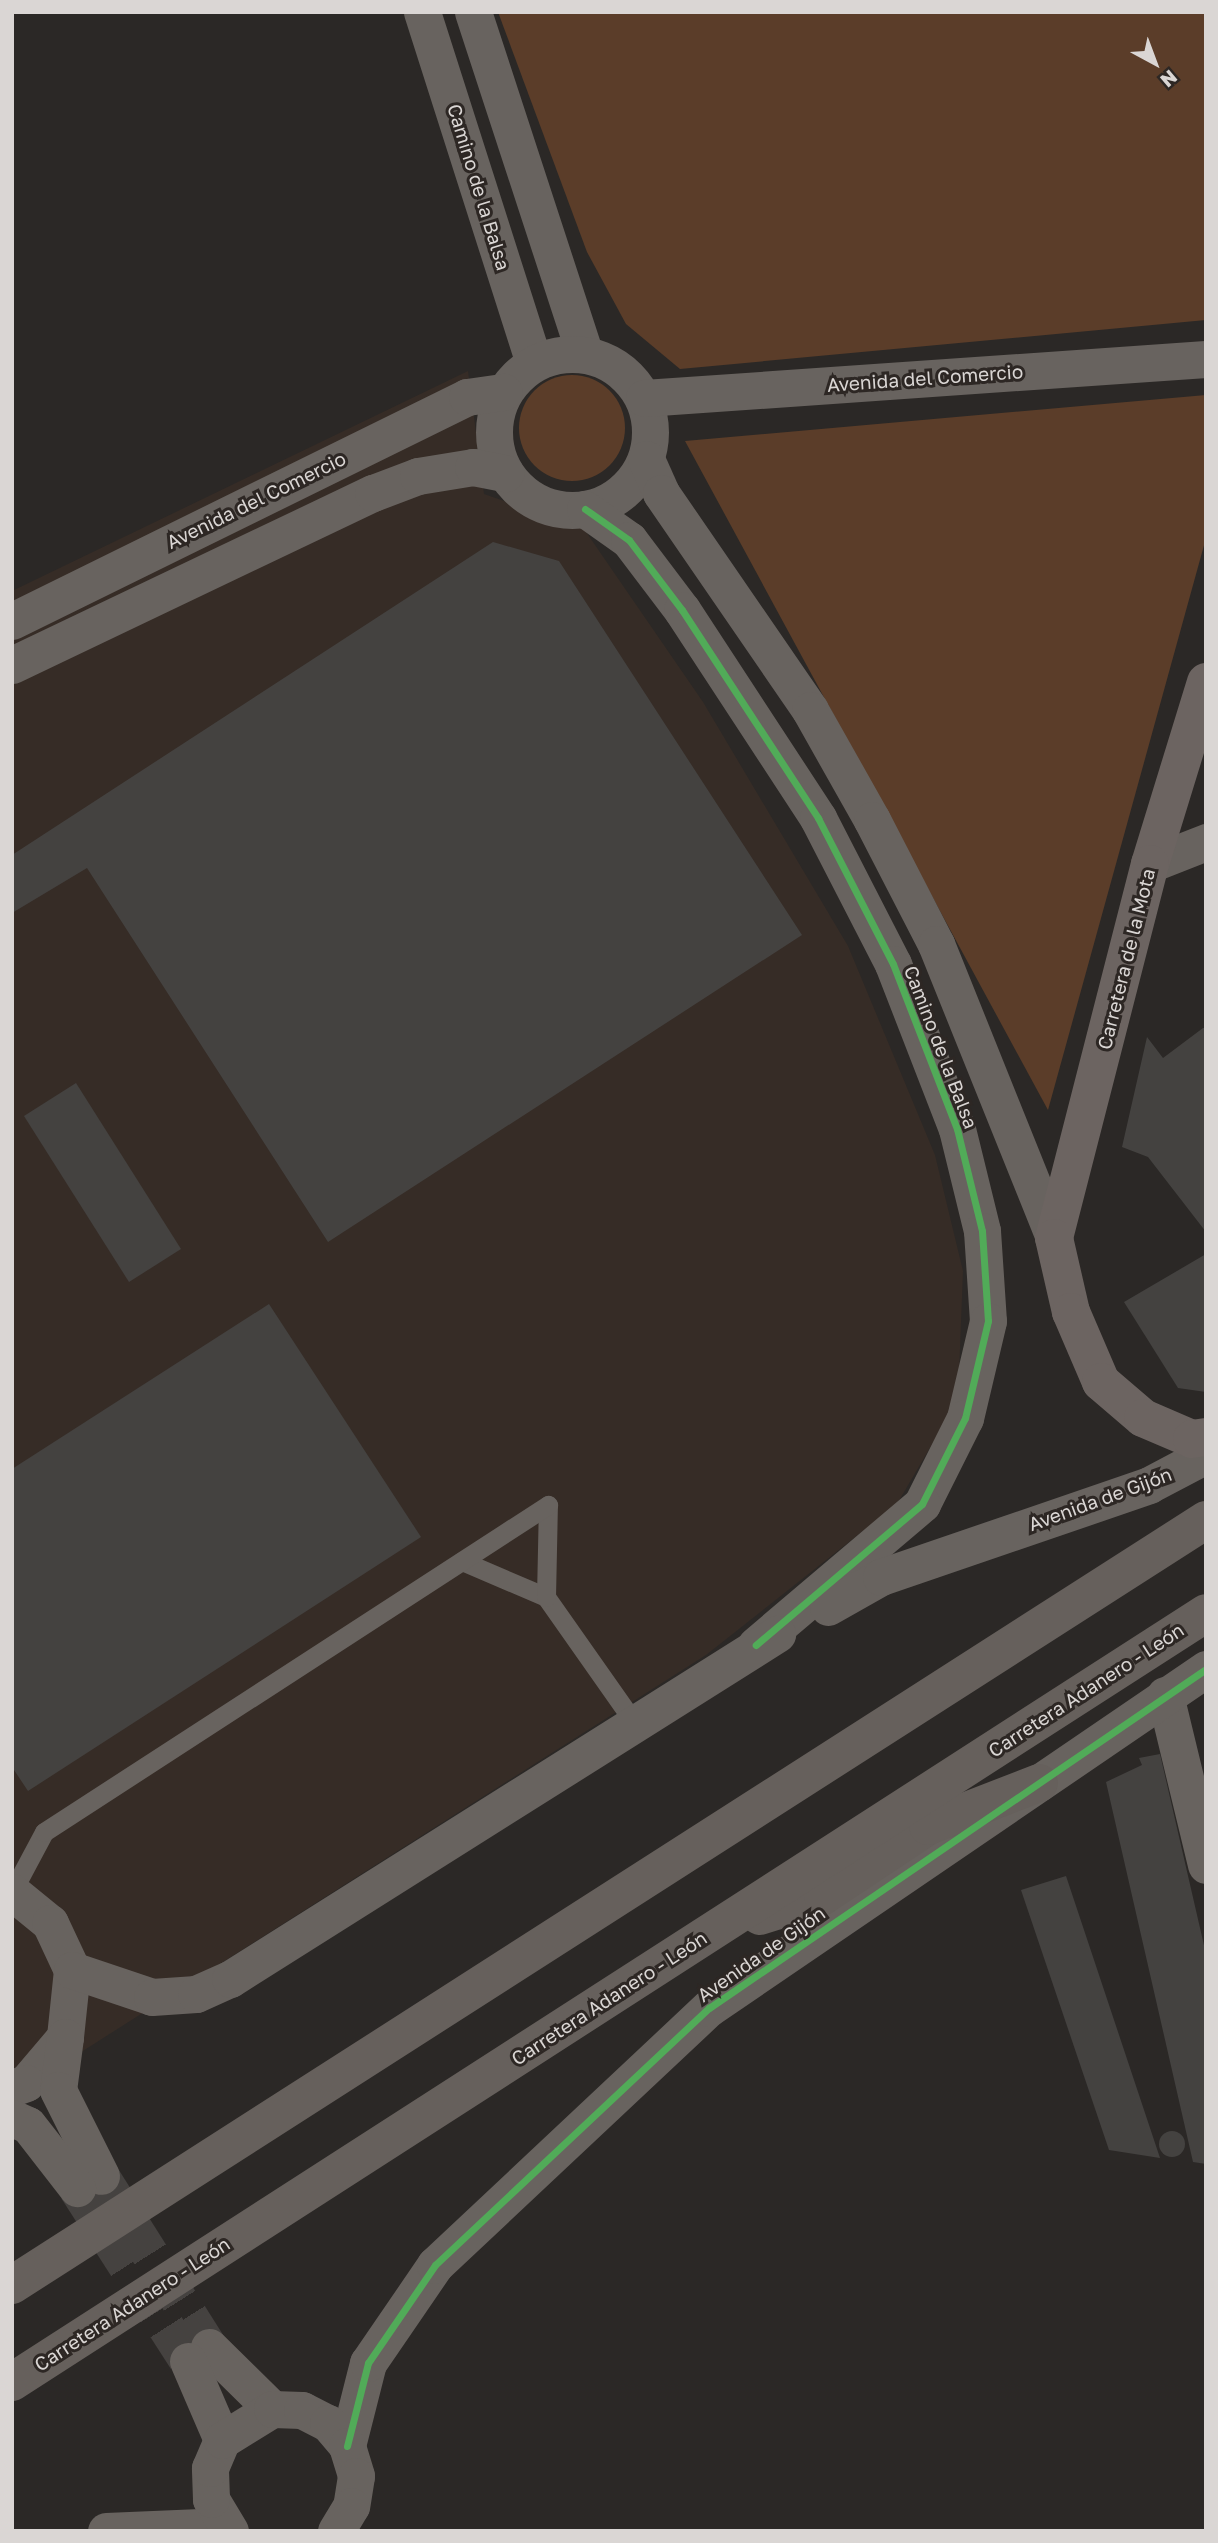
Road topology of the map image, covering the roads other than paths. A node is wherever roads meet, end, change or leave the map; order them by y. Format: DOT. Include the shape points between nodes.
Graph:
graph roads {
  1 [pos="422,12"];
  2 [pos="473,12"];
  3 [pos="585,354"];
  4 [pos="1206,359"];
  5 [pos="534,363"];
  6 [pos="504,392"];
  7 [pos="644,398"];
  8 [pos="646,459"];
  9 [pos="505,473"];
  10 [pos="585,509"];
  11 [pos="12,621"];
  12 [pos="12,665"];
  13 [pos="1206,682"];
  14 [pos="1206,842"];
  15 [pos="1150,864"];
  16 [pos="1054,1238"];
  17 [pos="1206,1437"];
  18 [pos="1206,1455"];
  19 [pos="1206,1520"];
  20 [pos="462,1562"];
  21 [pos="547,1597"];
  22 [pos="1206,1613"];
  23 [pos="756,1645"];
  24 [pos="1206,1669"];
  25 [pos="1164,1695"];
  26 [pos="633,1721"];
  27 [pos="1039,1783"];
  28 [pos="1206,1865"];
  29 [pos="12,1892"];
  30 [pos="708,1933"];
  31 [pos="72,1970"];
  32 [pos="65,2037"];
  33 [pos="12,2088"];
  34 [pos="12,2119"];
  35 [pos="12,2285"];
  36 [pos="12,2382"];
  37 [pos="272,2409"];
  38 [pos="222,2440"];
  39 [pos="347,2446"];
  40 [pos="227,2528"];
  41 [pos="106,2531"];
  42 [pos="336,2531"];
  1 -- 5 [label="street, Camino de la Balsa"];
  2 -- 3 [label="street"];
  3 -- 5 [label="street"];
  3 -- 7 [label="street" via="620,369"];
  4 -- 7 [label="street, Avenida del Comercio"];
  5 -- 6 [label="street"];
  6 -- 9 [label="street" via="494,432"];
  6 -- 11 [label="street, Avenida del Comercio" via="467,397"];
  7 -- 8 [label="street" via="651,439"];
  8 -- 10 [label="street" via="622,493"];
  8 -- 16 [label="street, Camino de la Balsa" via="661,493 810,710 872,820 936,944"];
  9 -- 10 [label="street" via="540,503"];
  9 -- 12 [label="street" via="472,467 373,493"];
  10 -- 23 [label="street, Camino de la Balsa" via="629,540 682,610 818,818 893,964 957,1129 982,1231 988,1321 965,1418 922,1504"];
  13 -- 15 [label="main road, Carretera de la Mota"];
  14 -- 15 [label="street"];
  15 -- 16 [label="main road, Carretera de la Mota"];
  16 -- 17 [label="main road" via="1070,1312 1101,1382 1143,1418 1192,1439"];
  18 -- 23 [label="street, Avenida de Gijón" via="1149,1485 881,1577"];
  19 -- 35 [label="highway"];
  20 -- 21 [label="lane"];
  20 -- 21 [label="lane" via="548,1505"];
  20 -- 29 [label="lane" via="44,1832"];
  21 -- 26 [label="lane"];
  22 -- 30 [label="highway, Carretera Adanero - León"];
  23 -- 26 [label="street, Avenida de Gijón"];
  24 -- 25 [label="street, Avenida de Gijón"];
  25 -- 27 [label="street, Avenida de Gijón"];
  25 -- 28 [label="street"];
  26 -- 31 [label="street, Avenida de Gijón" via="230,1979 196,1994 152,1997"];
  27 -- 30 [label="highway" via="928,1826 823,1896"];
  27 -- 39 [label="street, Avenida de Gijón" via="709,2008 564,2139 435,2265 368,2363"];
  29 -- 31 [label="street" via="50,1923"];
  30 -- 36 [label="highway, Carretera Adanero - León"];
  31 -- 32 [label="street"];
  32 -- 33 [label="street" via="26,2083"];
  32 -- 34 [label="street" via="58,2090 89,2182 28,2125"];
  37 -- 38 [label="street"];
  37 -- 38 [label="street" via="199,2354"];
  37 -- 39 [label="street" via="302,2410 328,2423"];
  38 -- 40 [label="street" via="211,2468 212,2499"];
  39 -- 42 [label="street" via="356,2476 351,2506"];
  40 -- 41 [label="street"];
}
